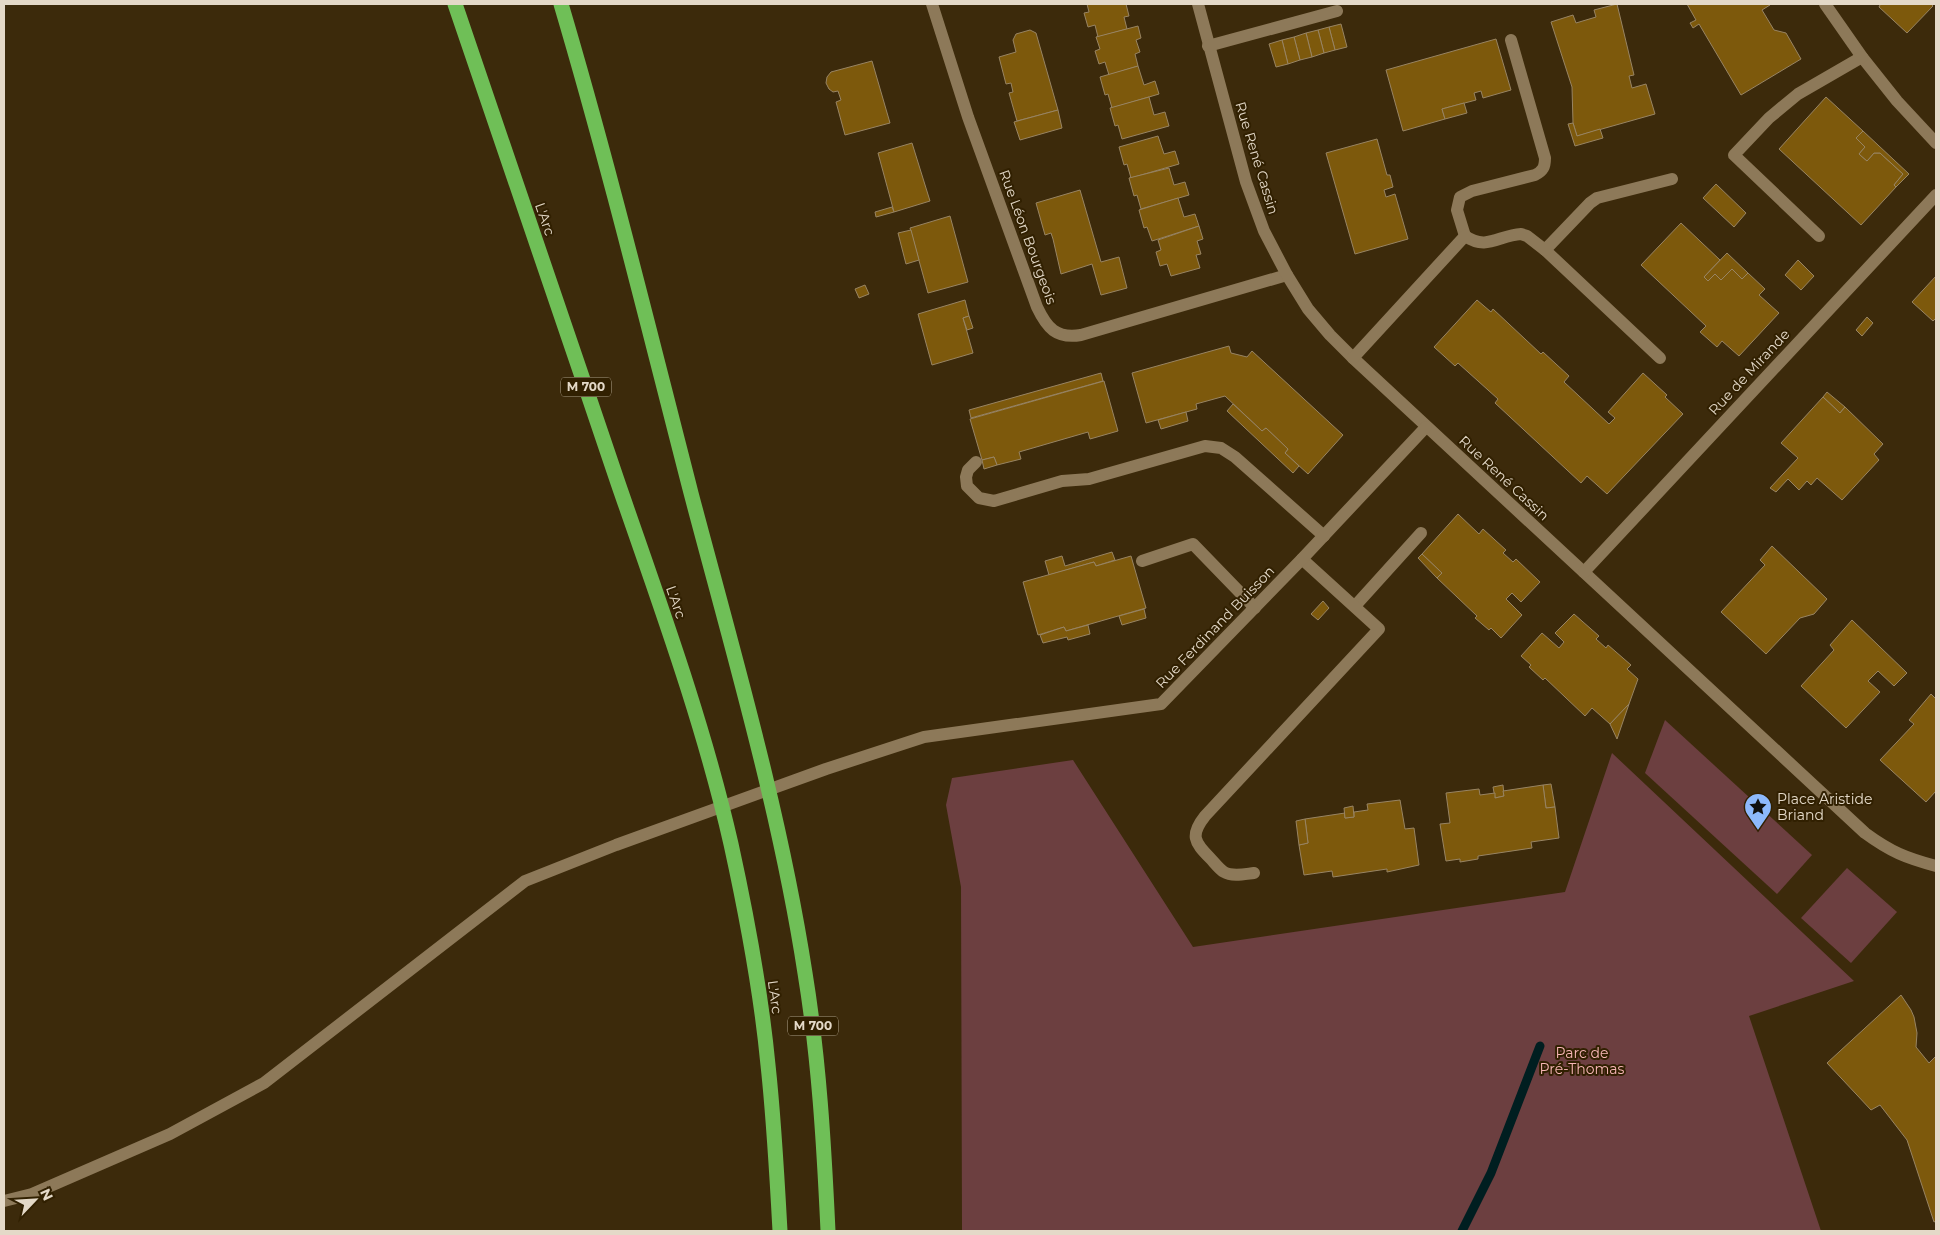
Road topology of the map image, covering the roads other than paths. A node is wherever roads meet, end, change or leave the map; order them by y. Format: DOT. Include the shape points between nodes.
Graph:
graph roads {
  1 [pos="455,4"];
  2 [pos="561,4"];
  3 [pos="932,4"];
  4 [pos="1198,4"];
  5 [pos="1825,4"];
  6 [pos="1337,11"];
  7 [pos="1510,40"];
  8 [pos="1208,46"];
  9 [pos="1862,56"];
  10 [pos="1936,143"];
  11 [pos="1672,179"];
  12 [pos="1936,195"];
  13 [pos="1466,236"];
  14 [pos="1819,236"];
  15 [pos="1544,250"];
  16 [pos="1287,276"];
  17 [pos="1354,358"];
  18 [pos="1660,358"];
  19 [pos="1426,427"];
  20 [pos="976,462"];
  21 [pos="1420,533"];
  22 [pos="1324,536"];
  23 [pos="1302,559"];
  24 [pos="1142,561"];
  25 [pos="1584,572"];
  26 [pos="1355,606"];
  27 [pos="1255,608"];
  28 [pos="1936,866"];
  29 [pos="1254,873"];
  30 [pos="4,1201"];
  31 [pos="780,1231"];
  32 [pos="828,1231"];
  1 -- 31 [label="highway, L'Arc / M 700" via="672,638 712,773 730,841 756,974 768,1062"];
  2 -- 32 [label="highway, M 700" via="595,123 776,824 805,973 816,1055"];
  3 -- 16 [label="street, Rue Léon Bourgeois" via="968,117 1037,307 1052,330 1066,336 1081,335"];
  4 -- 8 [label="street, Rue René Cassin"];
  5 -- 9 [label="street"];
  6 -- 8 [label="street"];
  7 -- 13 [label="street" via="1545,164 1535,175 1460,197 1457,210"];
  8 -- 16 [label="street, Rue René Cassin" via="1246,182 1264,231"];
  9 -- 10 [label="street" via="1897,102"];
  9 -- 14 [label="street" via="1798,94 1769,118 1734,156"];
  11 -- 15 [label="street" via="1598,198"];
  12 -- 25 [label="street, Rue de Mirande"];
  13 -- 15 [label="street" via="1483,244 1521,234"];
  13 -- 17 [label="street"];
  15 -- 18 [label="street"];
  16 -- 17 [label="street, Rue René Cassin" via="1330,336"];
  17 -- 19 [label="street, Rue René Cassin"];
  19 -- 22 [label="street, Rue Ferdinand Buisson"];
  19 -- 25 [label="street, Rue René Cassin"];
  20 -- 22 [label="street" via="968,470 967,486 979,498 994,501 1062,481 1089,479 1205,446 1221,448"];
  21 -- 26 [label="street"];
  22 -- 23 [label="street, Rue Ferdinand Buisson"];
  23 -- 26 [label="street"];
  23 -- 27 [label="street, Rue Ferdinand Buisson"];
  24 -- 27 [label="street" via="1193,544"];
  25 -- 28 [label="street, Rue René Cassin" via="1866,833 1909,859"];
  26 -- 29 [label="street" via="1379,629 1196,828 1197,846 1224,873"];
  27 -- 30 [label="street, Rue Ferdinand Buisson" via="1161,704 924,737 826,768 616,844 525,881 264,1083 170,1134 32,1194"];
}
